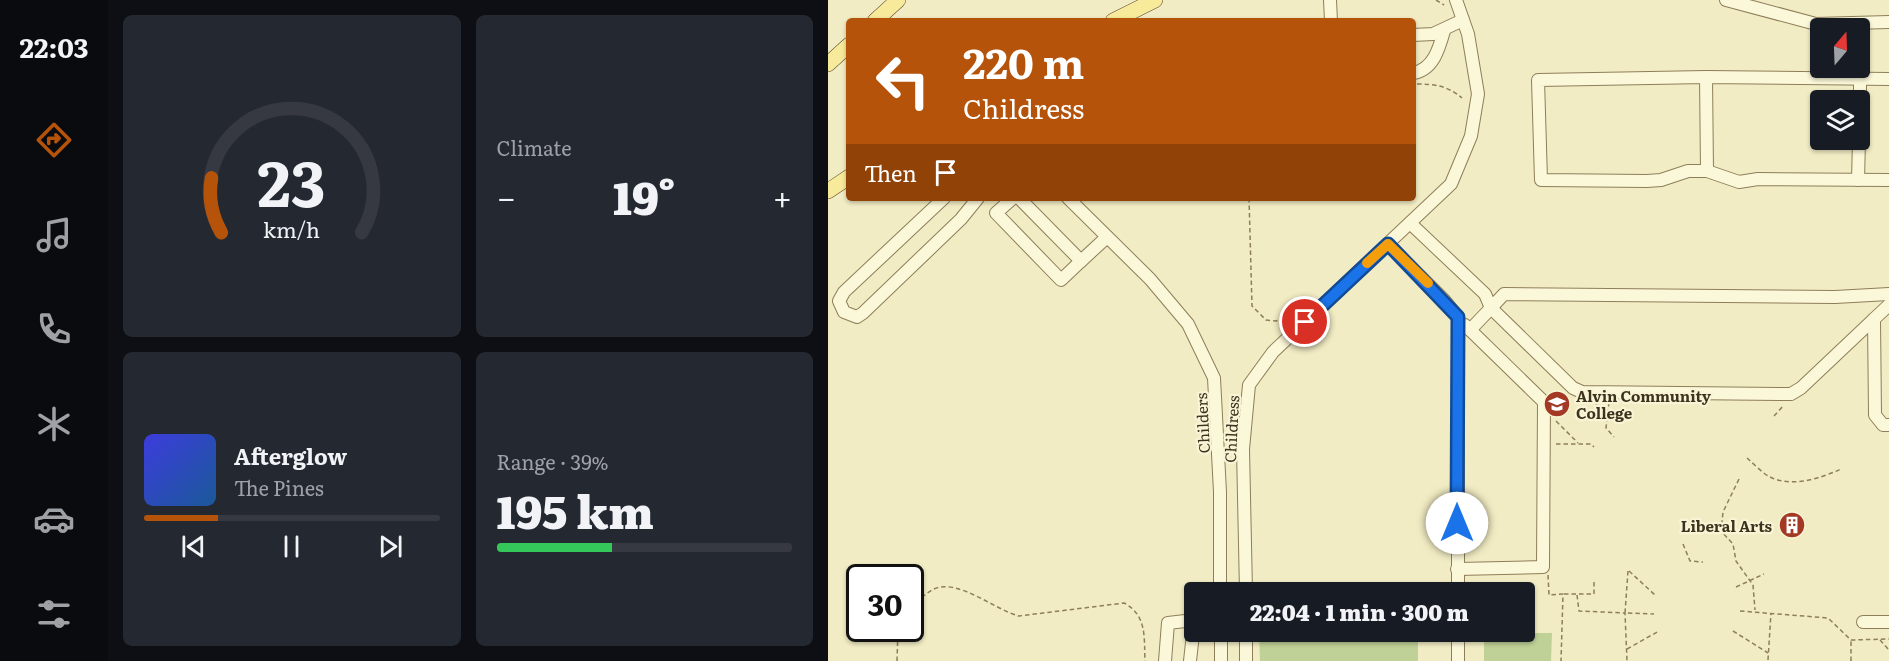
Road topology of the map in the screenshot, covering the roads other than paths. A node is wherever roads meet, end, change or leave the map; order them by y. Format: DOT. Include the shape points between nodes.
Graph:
graph roads {
  1 [pos="898,0"];
  2 [pos="1155,0"];
  3 [pos="1330,0"];
  4 [pos="1725,0"];
  5 [pos="1450,2"];
  6 [pos="878,18"];
  7 [pos="1119,18"];
  8 [pos="1331,18"];
  9 [pos="1463,20"];
  10 [pos="1889,22"];
  11 [pos="1444,31"];
  12 [pos="1416,35"];
  13 [pos="846,48"];
  14 [pos="828,64"];
  15 [pos="1416,72"];
  16 [pos="1706,77"];
  17 [pos="1889,79"];
  18 [pos="1860,80"];
  19 [pos="1860,90"];
  20 [pos="1859,150"];
  21 [pos="1707,171"];
  22 [pos="846,179"];
  23 [pos="1858,180"];
  24 [pos="1889,180"];
  25 [pos="828,191"];
  26 [pos="940,201"];
  27 [pos="976,201"];
  28 [pos="1005,201"];
  29 [pos="1022,201"];
  30 [pos="1071,201"];
  31 [pos="1410,223"];
  32 [pos="1107,237"];
  33 [pos="1388,244"];
  34 [pos="1081,261"];
  35 [pos="1889,294"];
  36 [pos="1889,304"];
  37 [pos="1491,308"];
  38 [pos="1458,317"];
  39 [pos="1874,319"];
  40 [pos="1470,330"];
  41 [pos="1889,425"];
  42 [pos="1457,569"];
  43 [pos="1221,582"];
  44 [pos="1246,582"];
  45 [pos="1458,582"];
  46 [pos="1184,621"];
  47 [pos="1863,622"];
  48 [pos="1889,622"];
  49 [pos="1192,642"];
  50 [pos="1221,642"];
  51 [pos="1246,642"];
  52 [pos="1458,642"];
  53 [pos="1165,661"];
  54 [pos="1190,661"];
  55 [pos="1221,661"];
  56 [pos="1246,661"];
  57 [pos="1458,661"];
  1 -- 6 [label="main road"];
  2 -- 7 [label="main road"];
  3 -- 8 [label="street"];
  4 -- 10 [label="street" via="1816,24"];
  5 -- 9 [label="street, Childress"];
  9 -- 11 [label="street"];
  9 -- 31 [label="street, Childress" via="1478,94 1471,136 1451,184"];
  11 -- 12 [label="street"];
  11 -- 15 [label="street" via="1430,66"];
  13 -- 14 [label="main road"];
  16 -- 18 [label="street"];
  16 -- 21 [label="street"];
  16 -- 21 [label="street" via="1538,80 1541,180 1647,181 1688,171"];
  17 -- 18 [label="street"];
  18 -- 19 [label="street"];
  20 -- 23 [label="street"];
  21 -- 23 [label="street" via="1739,182"];
  22 -- 25 [label="main road"];
  23 -- 24 [label="street"];
  26 -- 27 [label="street" via="844,292 839,301 844,312 857,317 863,313"];
  28 -- 34 [label="street" via="996,213 1061,280"];
  29 -- 34 [label="street"];
  30 -- 32 [label="street, Childers"];
  31 -- 33 [label="street, Childress"];
  31 -- 37 [label="street" via="1485,294"];
  32 -- 34 [label="street"];
  32 -- 43 [label="street, Childers" via="1188,324 1214,378"];
  33 -- 38 [label="street"];
  33 -- 44 [label="street, Childress" via="1273,352 1249,385 1243,449"];
  35 -- 37 [label="street" via="1504,294"];
  36 -- 39 [label="street"];
  37 -- 39 [label="street" via="1573,388 1591,392 1791,394"];
  37 -- 40 [label="street"];
  38 -- 40 [label="street"];
  38 -- 42 [label="street"];
  39 -- 41 [label="street" via="1875,414 1883,425"];
  40 -- 42 [label="street" via="1544,402 1543,567"];
  42 -- 45 [label="street"];
  46 -- 53 [label="street" via="1168,623"];
  47 -- 48 [label="street"];
  49 -- 54 [label="street"];
  50 -- 55 [label="street"];
  51 -- 56 [label="street"];
  52 -- 57 [label="street"];
}
